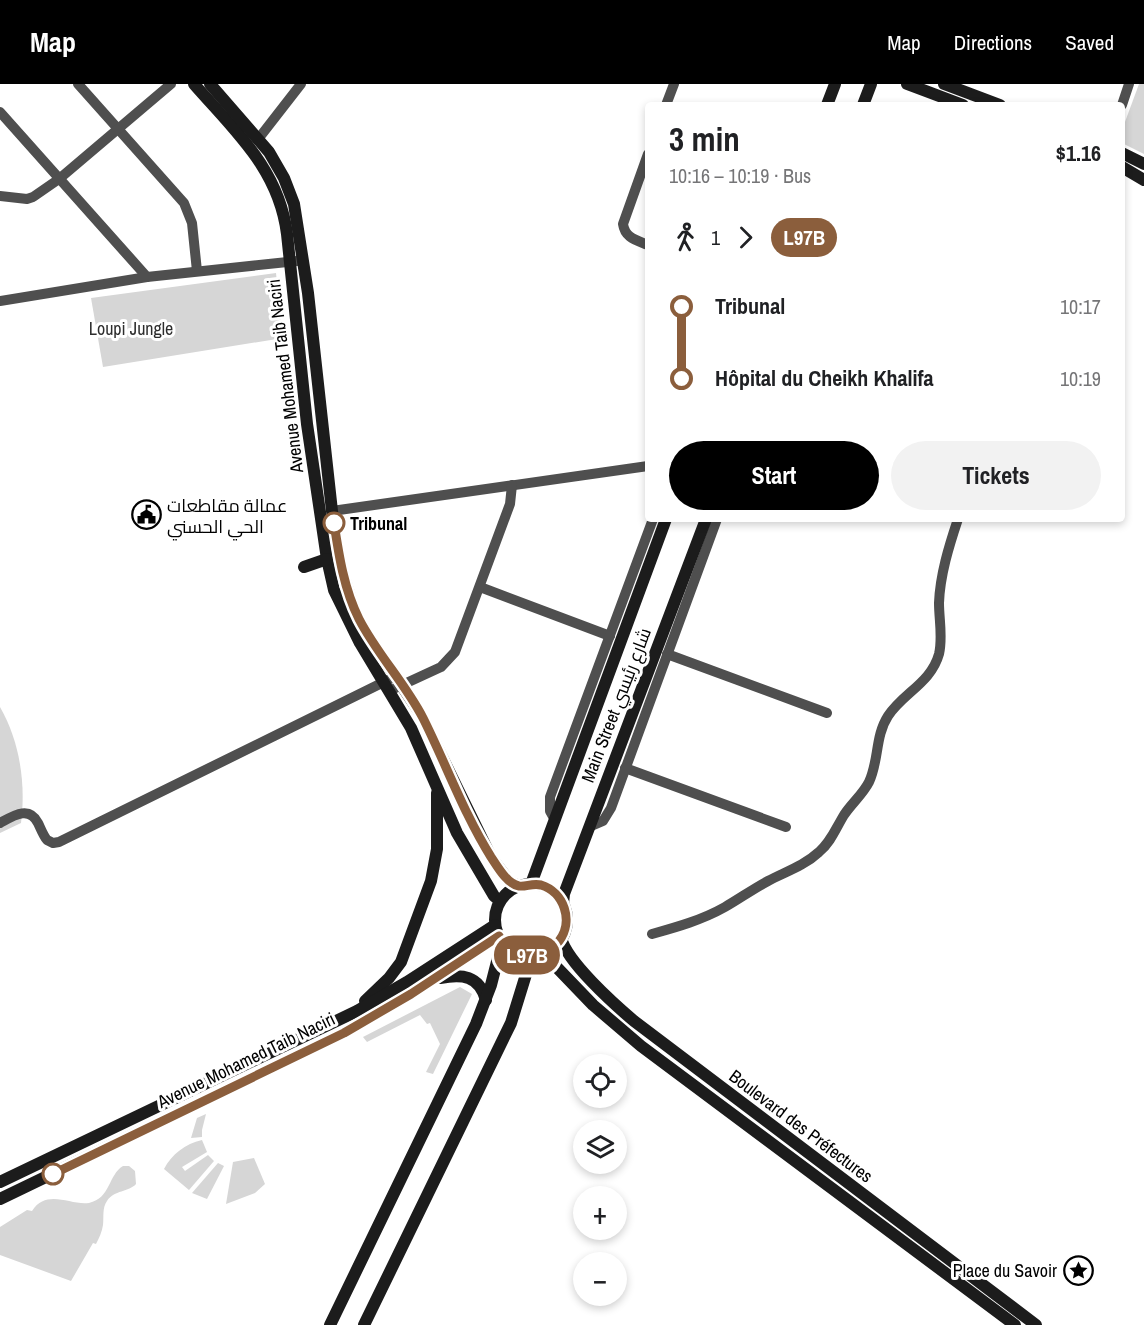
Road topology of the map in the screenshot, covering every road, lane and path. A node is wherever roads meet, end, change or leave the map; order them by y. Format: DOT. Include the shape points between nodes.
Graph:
graph roads {
  1 [pos="78,84"];
  2 [pos="171,84"];
  3 [pos="194,84"];
  4 [pos="210,84"];
  5 [pos="301,84"];
  6 [pos="674,84"];
  7 [pos="835,84"];
  8 [pos="871,84"];
  9 [pos="907,84"];
  10 [pos="944,84"];
  11 [pos="1129,84"];
  12 [pos="667,102"];
  13 [pos="825,102"];
  14 [pos="864,102"];
  15 [pos="955,102"];
  16 [pos="992,102"];
  17 [pos="1123,102"];
  18 [pos="0,112"];
  19 [pos="118,130"];
  20 [pos="259,138"];
  21 [pos="1125,155"];
  22 [pos="645,162"];
  23 [pos="1144,165"];
  24 [pos="1125,169"];
  25 [pos="59,179"];
  26 [pos="1144,180"];
  27 [pos="0,196"];
  28 [pos="645,244"];
  29 [pos="303,261"];
  30 [pos="290,262"];
  31 [pos="197,271"];
  32 [pos="147,277"];
  33 [pos="0,301"];
  34 [pos="645,466"];
  35 [pos="512,485"];
  36 [pos="332,511"];
  37 [pos="652,522"];
  38 [pos="665,522"];
  39 [pos="705,522"];
  40 [pos="716,522"];
  41 [pos="957,522"];
  42 [pos="327,559"];
  43 [pos="304,567"];
  44 [pos="480,587"];
  45 [pos="610,636"];
  46 [pos="667,654"];
  47 [pos="399,680"];
  48 [pos="386,687"];
  49 [pos="827,713"];
  50 [pos="625,768"];
  51 [pos="438,789"];
  52 [pos="555,820"];
  53 [pos="0,823"];
  54 [pos="589,827"];
  55 [pos="786,827"];
  56 [pos="525,885"];
  57 [pos="500,901"];
  58 [pos="563,904"];
  59 [pos="652,934"];
  60 [pos="499,935"];
  61 [pos="561,938"];
  62 [pos="537,954"];
  63 [pos="433,979"];
  64 [pos="486,1000"];
  65 [pos="357,1011"];
  66 [pos="0,1182"];
  67 [pos="0,1199"];
  68 [pos="330,1325"];
  69 [pos="364,1325"];
  70 [pos="1015,1325"];
  71 [pos="1036,1325"];
  1 -- 19 [label="street"];
  2 -- 19 [label="street"];
  3 -- 30 [label="street, Avenue Mohamed Taib Naciri" via="258,158 272,181 285,220"];
  4 -- 20 [label="street, Avenue Mohamed Taib Naciri"];
  5 -- 20 [label="street"];
  6 -- 12 [label="street"];
  7 -- 13 [label="street"];
  8 -- 14 [label="street"];
  9 -- 15 [label="street"];
  10 -- 16 [label="street"];
  11 -- 17 [label="street"];
  18 -- 25 [label="street"];
  19 -- 25 [label="street"];
  19 -- 31 [label="street" via="184,203 192,223"];
  20 -- 29 [label="street, Avenue Mohamed Taib Naciri" via="290,191"];
  21 -- 23 [label="street"];
  22 -- 28 [label="street" via="623,224 631,238"];
  24 -- 26 [label="street"];
  25 -- 27 [label="street" via="30,198"];
  25 -- 32 [label="street"];
  29 -- 30 [label="street"];
  29 -- 36 [label="street, Avenue Mohamed Taib Naciri"];
  30 -- 31 [label="street"];
  30 -- 42 [label="street, Avenue Mohamed Taib Naciri" via="307,424"];
  31 -- 32 [label="street"];
  32 -- 33 [label="street"];
  34 -- 35 [label="street"];
  35 -- 36 [label="street"];
  35 -- 44 [label="street" via="510,504"];
  36 -- 47 [label="street, Avenue Mohamed Taib Naciri" via="341,567 353,606 365,631"];
  37 -- 45 [label="street"];
  38 -- 52 [label="street, Main Street شارع رئيسي"];
  39 -- 54 [label="street, Main Street شارع رئيسي"];
  40 -- 46 [label="street"];
  41 -- 59 [label="street" via="940,590 941,638 936,662 888,716 870,779 826,846 807,862 724,908"];
  42 -- 43 [label="street"];
  42 -- 48 [label="street, Avenue Mohamed Taib Naciri" via="342,609"];
  44 -- 45 [label="street"];
  44 -- 47 [label="street" via="452,658 441,667"];
  45 -- 52 [label="street" via="550,797 550,812"];
  46 -- 49 [label="street"];
  46 -- 50 [label="street"];
  47 -- 48 [label="street"];
  47 -- 56 [label="street, Avenue Mohamed Taib Naciri" via="422,716 484,845 509,881"];
  48 -- 51 [label="street, Avenue Mohamed Taib Naciri" via="411,729"];
  48 -- 53 [label="street" via="59,842 47,840 29,813 18,813"];
  50 -- 54 [label="street" via="606,818"];
  50 -- 55 [label="street"];
  51 -- 57 [label="street, Avenue Mohamed Taib Naciri" via="464,846"];
  51 -- 65 [label="street" via="436,860 409,944 389,978"];
  52 -- 56 [label="street, Main Street شارع رئيسي"];
  54 -- 58 [label="street, Main Street شارع رئيسي"];
  56 -- 57 [label="street" via="508,892"];
  56 -- 58 [label="street" via="550,890"];
  57 -- 60 [label="street" via="495,913"];
  58 -- 61 [label="street" via="566,921"];
  60 -- 62 [label="street" via="513,951"];
  60 -- 63 [label="street, Avenue Mohamed Taib Naciri"];
  60 -- 64 [label="street"];
  60 -- 65 [label="street, Avenue Mohamed Taib Naciri"];
  61 -- 62 [label="street" via="553,947"];
  61 -- 71 [label="street, Boulevard des Préfectures" via="574,961 634,1021"];
  62 -- 69 [label="street" via="511,1023"];
  62 -- 70 [label="street, Boulevard des Préfectures" via="641,1046"];
  63 -- 64 [label="street" via="465,976 478,984"];
  63 -- 67 [label="street, Avenue Mohamed Taib Naciri" via="344,1033"];
  64 -- 68 [label="street"];
  65 -- 66 [label="street, Avenue Mohamed Taib Naciri"];
}
